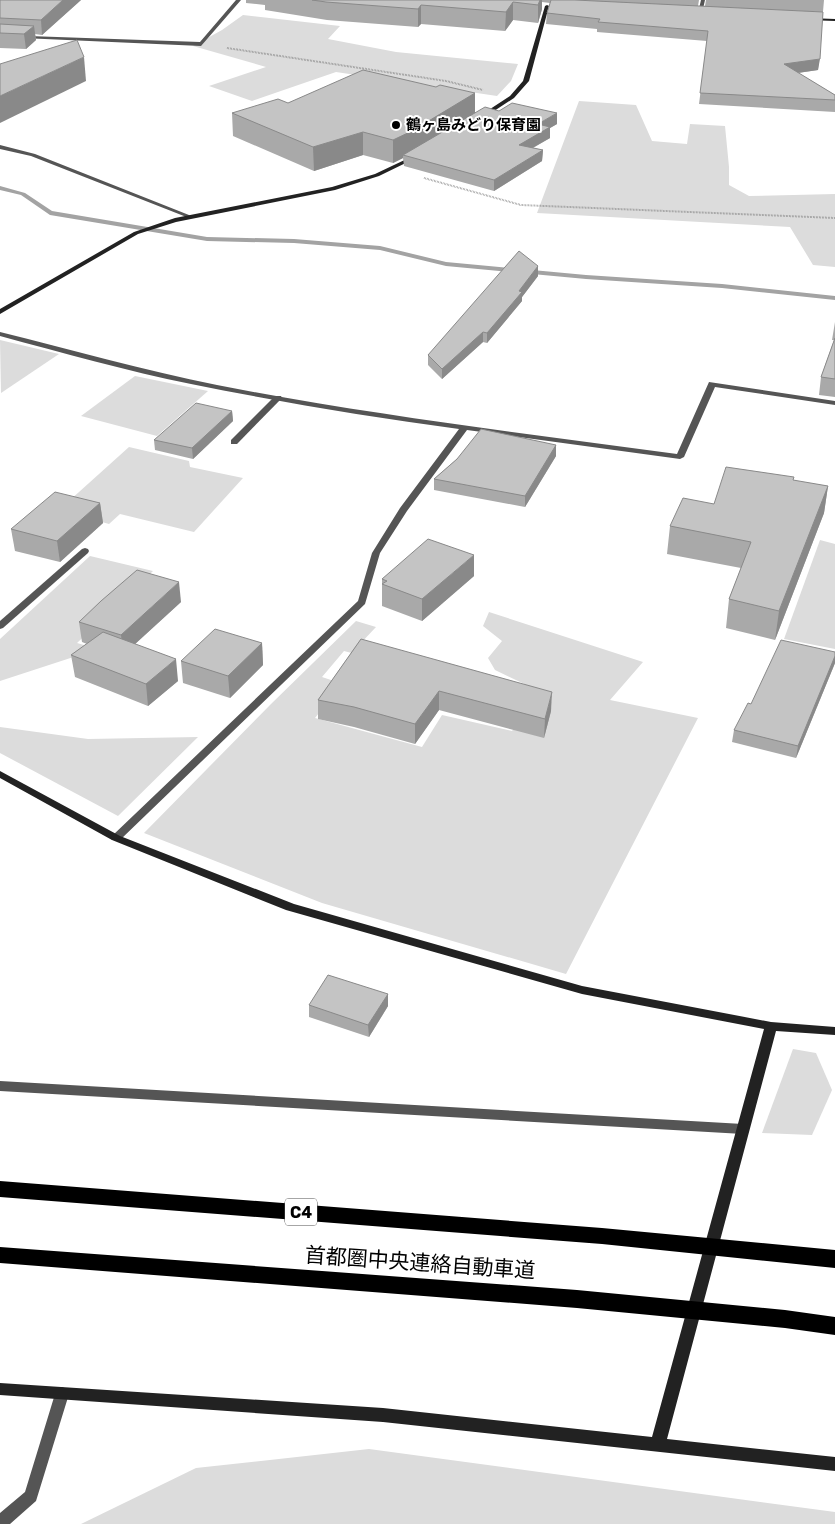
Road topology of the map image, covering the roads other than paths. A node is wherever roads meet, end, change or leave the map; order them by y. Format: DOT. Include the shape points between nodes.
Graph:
graph roads {
  1 [pos="238,0"];
  2 [pos="703,0"];
  3 [pos="538,5"];
  4 [pos="547,6"];
  5 [pos="557,6"];
  6 [pos="691,13"];
  7 [pos="700,13"];
  8 [pos="710,14"];
  9 [pos="806,19"];
  10 [pos="835,20"];
  11 [pos="0,36"];
  12 [pos="478,119"];
  13 [pos="0,147"];
  14 [pos="423,152"];
  15 [pos="191,217"];
  16 [pos="0,312"];
  17 [pos="0,334"];
  18 [pos="278,398"];
  19 [pos="835,403"];
  20 [pos="465,427"];
  21 [pos="234,442"];
  22 [pos="85,551"];
  23 [pos="0,626"];
  24 [pos="0,774"];
  25 [pos="116,838"];
  26 [pos="771,1026"];
  27 [pos="835,1031"];
  28 [pos="0,1086"];
  29 [pos="744,1129"];
  30 [pos="0,1189"];
  31 [pos="0,1255"];
  32 [pos="835,1259"];
  33 [pos="835,1326"];
  34 [pos="0,1389"];
  35 [pos="62,1394"];
  36 [pos="658,1444"];
  37 [pos="835,1464"];
  38 [pos="0,1523"];
  1 -- 11 [label="street" via="201,44"];
  2 -- 7 [label="street"];
  3 -- 4 [label="street"];
  4 -- 5 [label="street"];
  4 -- 12 [label="street" via="526,81 512,97"];
  6 -- 7 [label="street"];
  7 -- 8 [label="street"];
  9 -- 10 [label="street"];
  13 -- 15 [label="street" via="33,155"];
  14 -- 15 [label="street" via="390,169 333,189"];
  15 -- 16 [label="street" via="136,233"];
  17 -- 18 [label="street" via="143,372"];
  18 -- 20 [label="street"];
  18 -- 21 [label="street"];
  19 -- 20 [label="street" via="712,384 680,457"];
  20 -- 25 [label="street" via="403,510 376,553 362,602"];
  22 -- 23 [label="street"];
  24 -- 25 [label="street"];
  25 -- 26 [label="street" via="299,910 582,990"];
  26 -- 27 [label="street"];
  26 -- 29 [label="street"];
  28 -- 29 [label="street"];
  29 -- 36 [label="street"];
  30 -- 32 [label="highway, C4" via="602,1236"];
  31 -- 33 [label="highway, 首都圏中央連絡自動車道" via="577,1299"];
  34 -- 35 [label="street"];
  35 -- 36 [label="street" via="383,1416"];
  35 -- 38 [label="street" via="31,1496"];
  36 -- 37 [label="street"];
}
